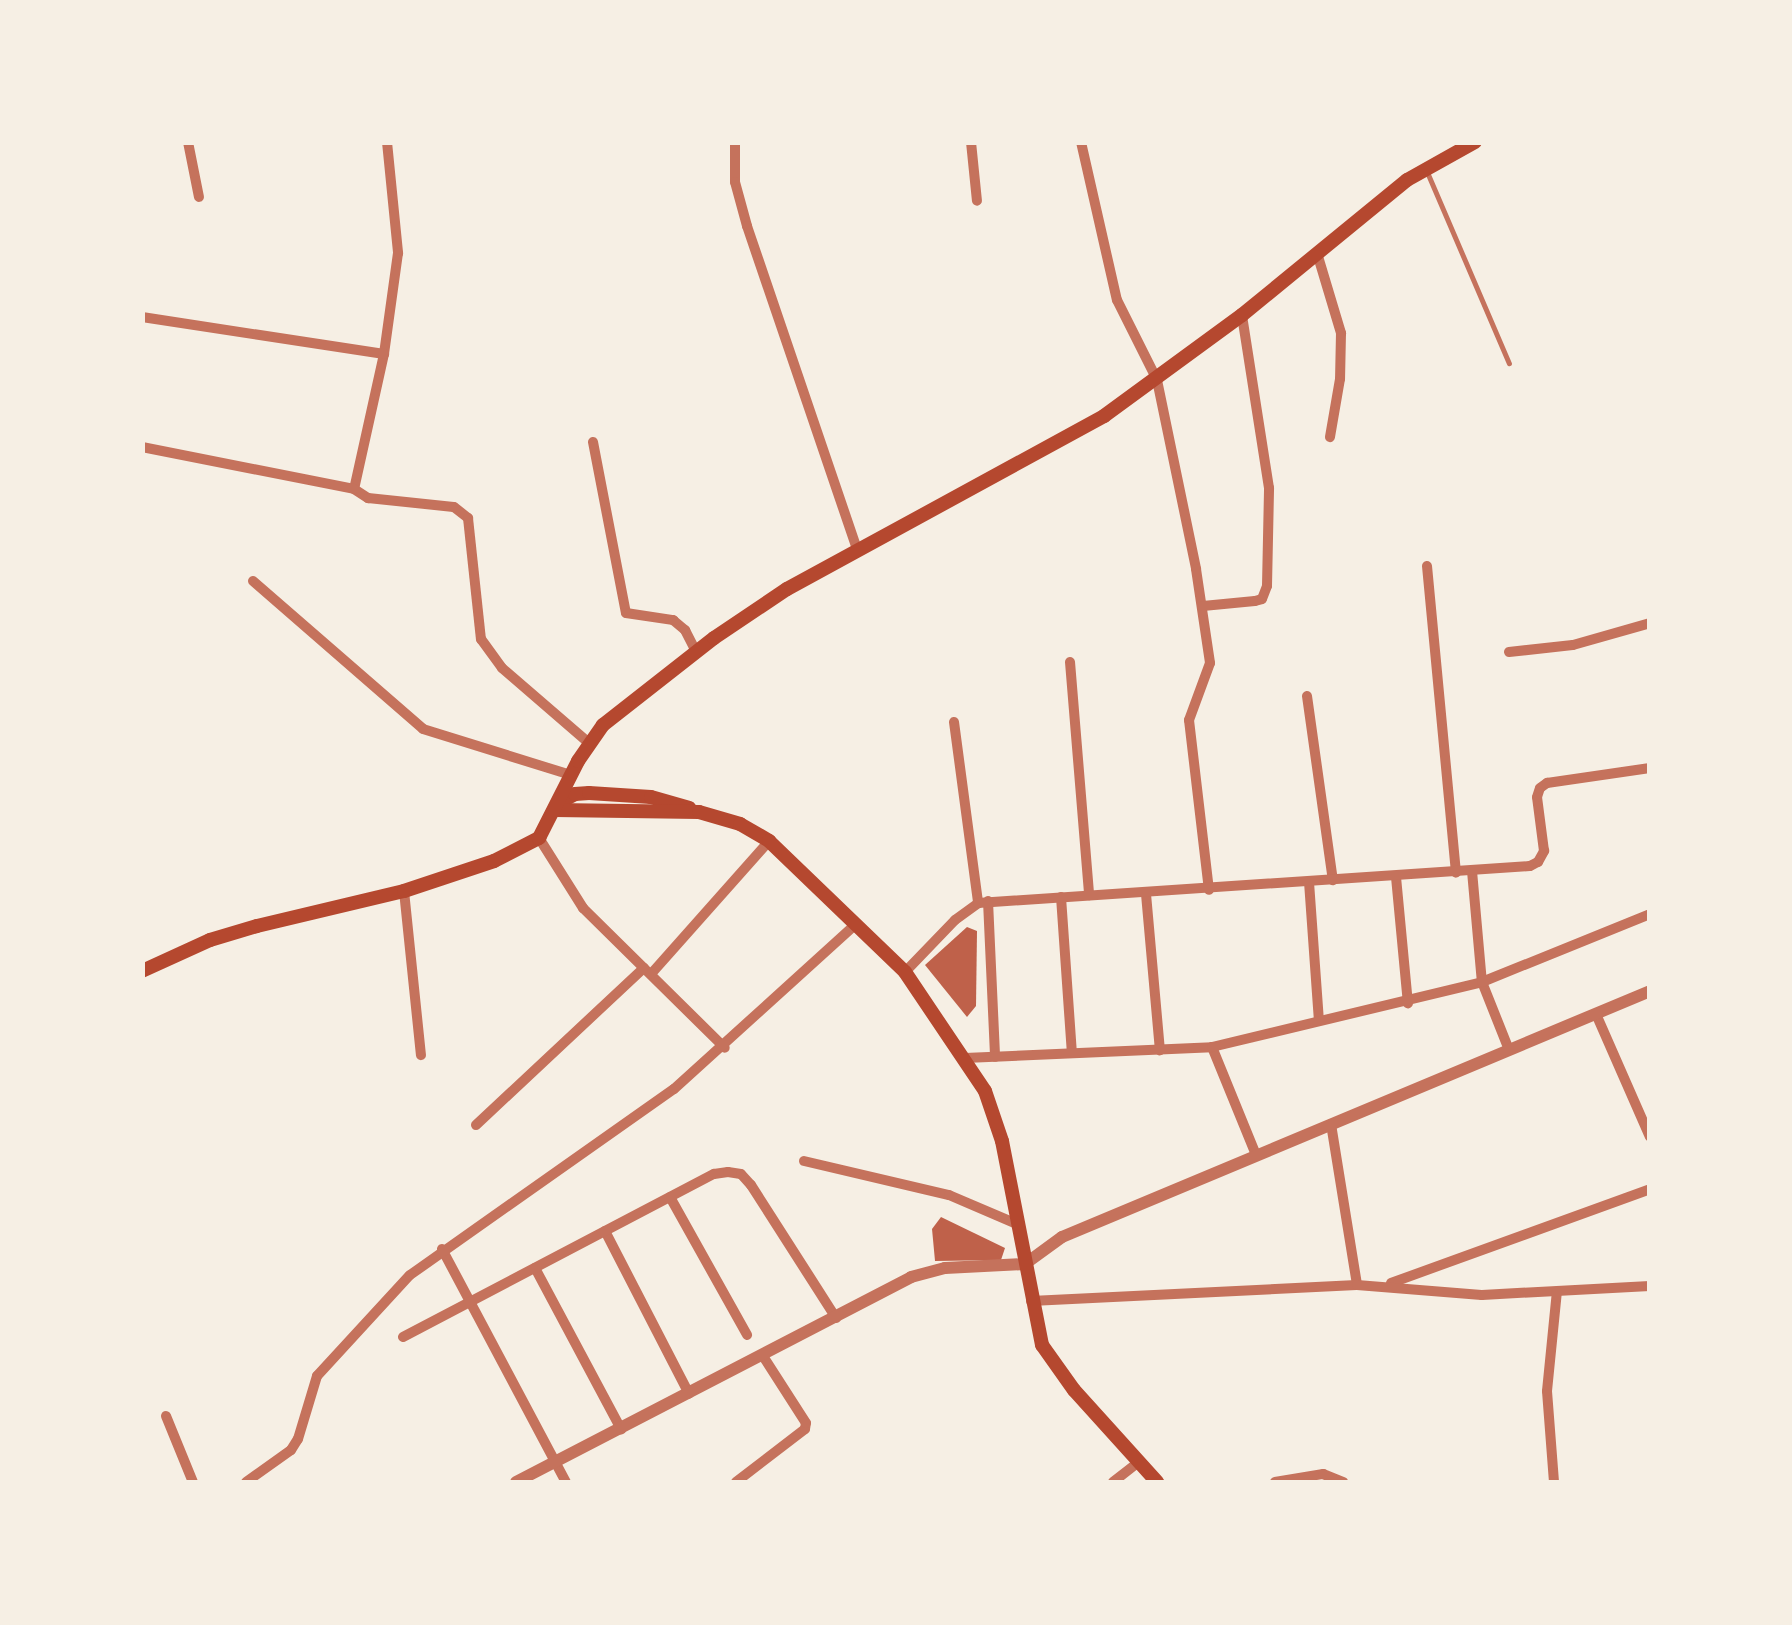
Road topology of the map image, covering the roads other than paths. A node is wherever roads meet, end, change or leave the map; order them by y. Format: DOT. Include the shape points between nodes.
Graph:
graph roads {
  1 [pos="188,142"];
  2 [pos="387,142"];
  3 [pos="735,142"];
  4 [pos="971,142"];
  5 [pos="1081,142"];
  6 [pos="1475,142"];
  7 [pos="1426,170"];
  8 [pos="199,197"];
  9 [pos="977,200"];
  10 [pos="1317,252"];
  11 [pos="1242,315"];
  12 [pos="142,316"];
  13 [pos="384,354"];
  14 [pos="1509,363"];
  15 [pos="1157,380"];
  16 [pos="1330,437"];
  17 [pos="592,442"];
  18 [pos="142,447"];
  19 [pos="354,488"];
  20 [pos="857,550"];
  21 [pos="1427,566"];
  22 [pos="253,581"];
  23 [pos="1202,606"];
  24 [pos="1650,623"];
  25 [pos="696,652"];
  26 [pos="1510,652"];
  27 [pos="1070,662"];
  28 [pos="1307,696"];
  29 [pos="954,722"];
  30 [pos="589,743"];
  31 [pos="1650,768"];
  32 [pos="571,774"];
  33 [pos="555,810"];
  34 [pos="539,838"];
  35 [pos="770,841"];
  36 [pos="1472,871"];
  37 [pos="1456,874"];
  38 [pos="1396,877"];
  39 [pos="1333,880"];
  40 [pos="1309,882"];
  41 [pos="1209,890"];
  42 [pos="404,891"];
  43 [pos="1146,894"];
  44 [pos="1089,895"];
  45 [pos="1061,897"];
  46 [pos="983,902"];
  47 [pos="1650,914"];
  48 [pos="856,924"];
  49 [pos="142,971"];
  50 [pos="648,971"];
  51 [pos="905,972"];
  52 [pos="1482,982"];
  53 [pos="1650,991"];
  54 [pos="1408,1003"];
  55 [pos="1596,1014"];
  56 [pos="1320,1020"];
  57 [pos="1212,1047"];
  58 [pos="725,1048"];
  59 [pos="1160,1050"];
  60 [pos="1509,1050"];
  61 [pos="1072,1053"];
  62 [pos="421,1055"];
  63 [pos="995,1057"];
  64 [pos="965,1058"];
  65 [pos="1331,1124"];
  66 [pos="476,1125"];
  67 [pos="1650,1137"];
  68 [pos="1256,1156"];
  69 [pos="804,1161"];
  70 [pos="1650,1189"];
  71 [pos="670,1197"];
  72 [pos="1017,1224"];
  73 [pos="605,1231"];
  74 [pos="442,1249"];
  75 [pos="1025,1264"];
  76 [pos="534,1268"];
  77 [pos="1357,1286"];
  78 [pos="1385,1286"];
  79 [pos="1650,1286"];
  80 [pos="1556,1291"];
  81 [pos="471,1301"];
  82 [pos="1031,1301"];
  83 [pos="836,1318"];
  84 [pos="747,1335"];
  85 [pos="403,1337"];
  86 [pos="763,1356"];
  87 [pos="689,1394"];
  88 [pos="166,1416"];
  89 [pos="621,1428"];
  90 [pos="1140,1461"];
  91 [pos="557,1462"];
  92 [pos="193,1482"];
  93 [pos="246,1482"];
  94 [pos="516,1482"];
  95 [pos="566,1482"];
  96 [pos="736,1482"];
  97 [pos="1112,1482"];
  98 [pos="1158,1482"];
  99 [pos="1275,1482"];
  100 [pos="1344,1482"];
  101 [pos="1554,1482"];
  1 -- 8 [label="street"];
  2 -- 13 [label="street" via="398,226"];
  3 -- 20 [label="street" via="735,182 747,226"];
  4 -- 9 [label="street"];
  5 -- 15 [label="street" via="1117,300"];
  6 -- 7 [label="main road"];
  7 -- 10 [label="main road"];
  7 -- 14 [label="lane"];
  10 -- 11 [label="main road"];
  10 -- 16 [label="street" via="1341,332"];
  11 -- 15 [label="main road"];
  11 -- 23 [label="street" via="1269,488 1267,586 1262,599"];
  12 -- 13 [label="street"];
  13 -- 19 [label="street"];
  15 -- 20 [label="main road" via="1104,416"];
  15 -- 23 [label="street"];
  17 -- 25 [label="street" via="626,613 680,624"];
  18 -- 19 [label="street"];
  19 -- 30 [label="street" via="368,498 454,507 468,518 480,639 502,668"];
  20 -- 25 [label="main road"];
  21 -- 37 [label="street"];
  22 -- 32 [label="street" via="423,729"];
  23 -- 41 [label="street" via="1208,676 1189,720"];
  24 -- 26 [label="street" via="1573,646"];
  25 -- 30 [label="main road" via="624,706"];
  27 -- 44 [label="street"];
  28 -- 39 [label="street"];
  29 -- 46 [label="street"];
  30 -- 32 [label="main road"];
  31 -- 36 [label="street" via="1547,783 1537,797 1544,850 1538,862"];
  32 -- 33 [label="main road"];
  33 -- 34 [label="main road"];
  33 -- 35 [label="main road" via="699,812"];
  34 -- 42 [label="main road"];
  34 -- 50 [label="street" via="583,908"];
  35 -- 48 [label="main road"];
  35 -- 50 [label="street"];
  36 -- 37 [label="street"];
  36 -- 52 [label="street"];
  37 -- 38 [label="street"];
  38 -- 39 [label="street"];
  38 -- 54 [label="street"];
  39 -- 40 [label="street"];
  40 -- 41 [label="street"];
  40 -- 56 [label="street"];
  41 -- 43 [label="street"];
  42 -- 49 [label="main road" via="210,940"];
  42 -- 62 [label="street"];
  43 -- 44 [label="street"];
  43 -- 59 [label="street"];
  44 -- 45 [label="street"];
  45 -- 46 [label="street"];
  45 -- 61 [label="street"];
  46 -- 51 [label="street" via="955,920"];
  46 -- 63 [label="street"];
  47 -- 52 [label="street"];
  48 -- 51 [label="main road"];
  48 -- 58 [label="street"];
  50 -- 58 [label="street"];
  50 -- 66 [label="street"];
  51 -- 64 [label="main road"];
  52 -- 54 [label="street"];
  52 -- 60 [label="street"];
  53 -- 55 [label="street"];
  54 -- 56 [label="street"];
  55 -- 60 [label="street"];
  55 -- 67 [label="street"];
  56 -- 57 [label="street"];
  57 -- 59 [label="street"];
  57 -- 68 [label="street"];
  58 -- 74 [label="street"];
  59 -- 61 [label="street"];
  60 -- 65 [label="street"];
  61 -- 63 [label="street"];
  63 -- 64 [label="street"];
  64 -- 72 [label="main road" via="1002,1141"];
  65 -- 68 [label="street"];
  65 -- 77 [label="street"];
  68 -- 75 [label="street" via="1062,1236"];
  69 -- 72 [label="street" via="949,1194"];
  70 -- 78 [label="street"];
  71 -- 73 [label="street"];
  71 -- 83 [label="street" via="714,1174 742,1174"];
  71 -- 84 [label="street"];
  72 -- 75 [label="main road"];
  73 -- 76 [label="street"];
  73 -- 87 [label="street"];
  74 -- 81 [label="street"];
  74 -- 93 [label="street" via="330,1359 310,1390 298,1439"];
  75 -- 82 [label="main road"];
  75 -- 83 [label="street" via="927,1271"];
  76 -- 81 [label="street"];
  76 -- 89 [label="street"];
  77 -- 78 [label="street"];
  77 -- 82 [label="street"];
  78 -- 80 [label="street" via="1482,1295"];
  79 -- 80 [label="street"];
  80 -- 101 [label="street" via="1547,1392"];
  81 -- 85 [label="street"];
  81 -- 91 [label="street"];
  82 -- 90 [label="main road" via="1042,1345"];
  83 -- 86 [label="street"];
  86 -- 87 [label="street"];
  86 -- 96 [label="street" via="806,1423"];
  87 -- 89 [label="street"];
  88 -- 92 [label="street"];
  89 -- 91 [label="street"];
  90 -- 97 [label="street"];
  90 -- 98 [label="main road"];
  91 -- 94 [label="street"];
  91 -- 95 [label="street"];
  99 -- 100 [label="street" via="1323,1474"];
}
